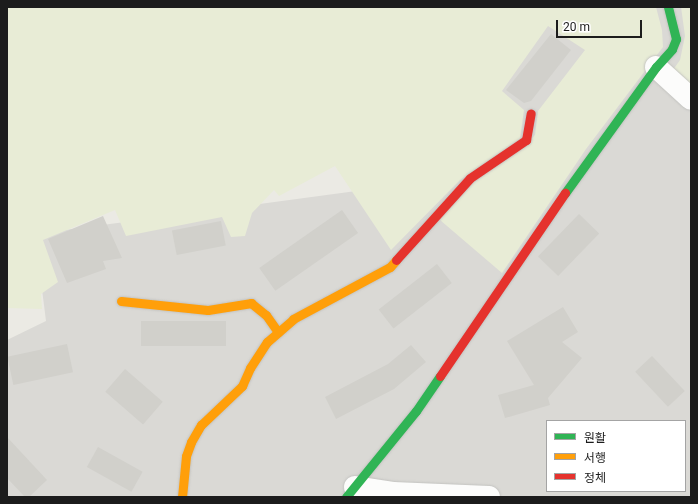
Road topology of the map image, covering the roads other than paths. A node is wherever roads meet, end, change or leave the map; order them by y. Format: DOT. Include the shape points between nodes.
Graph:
graph roads {
  1 [pos="668,7"];
  2 [pos="656,67"];
  3 [pos="691,99"];
  4 [pos="531,113"];
  5 [pos="121,301"];
  6 [pos="278,332"];
  7 [pos="351,492"];
  8 [pos="182,497"];
  9 [pos="489,497"];
  1 -- 2 [label="street" via="676,40 672,49"];
  2 -- 3 [label="street"];
  2 -- 7 [label="street" via="577,176 416,411"];
  4 -- 6 [label="street" via="526,140 470,178 390,267 293,319"];
  5 -- 6 [label="street" via="208,310 251,303 266,315"];
  6 -- 8 [label="street" via="259,353 242,386 201,425 191,442 186,456"];
  7 -- 9 [label="street"];
}
